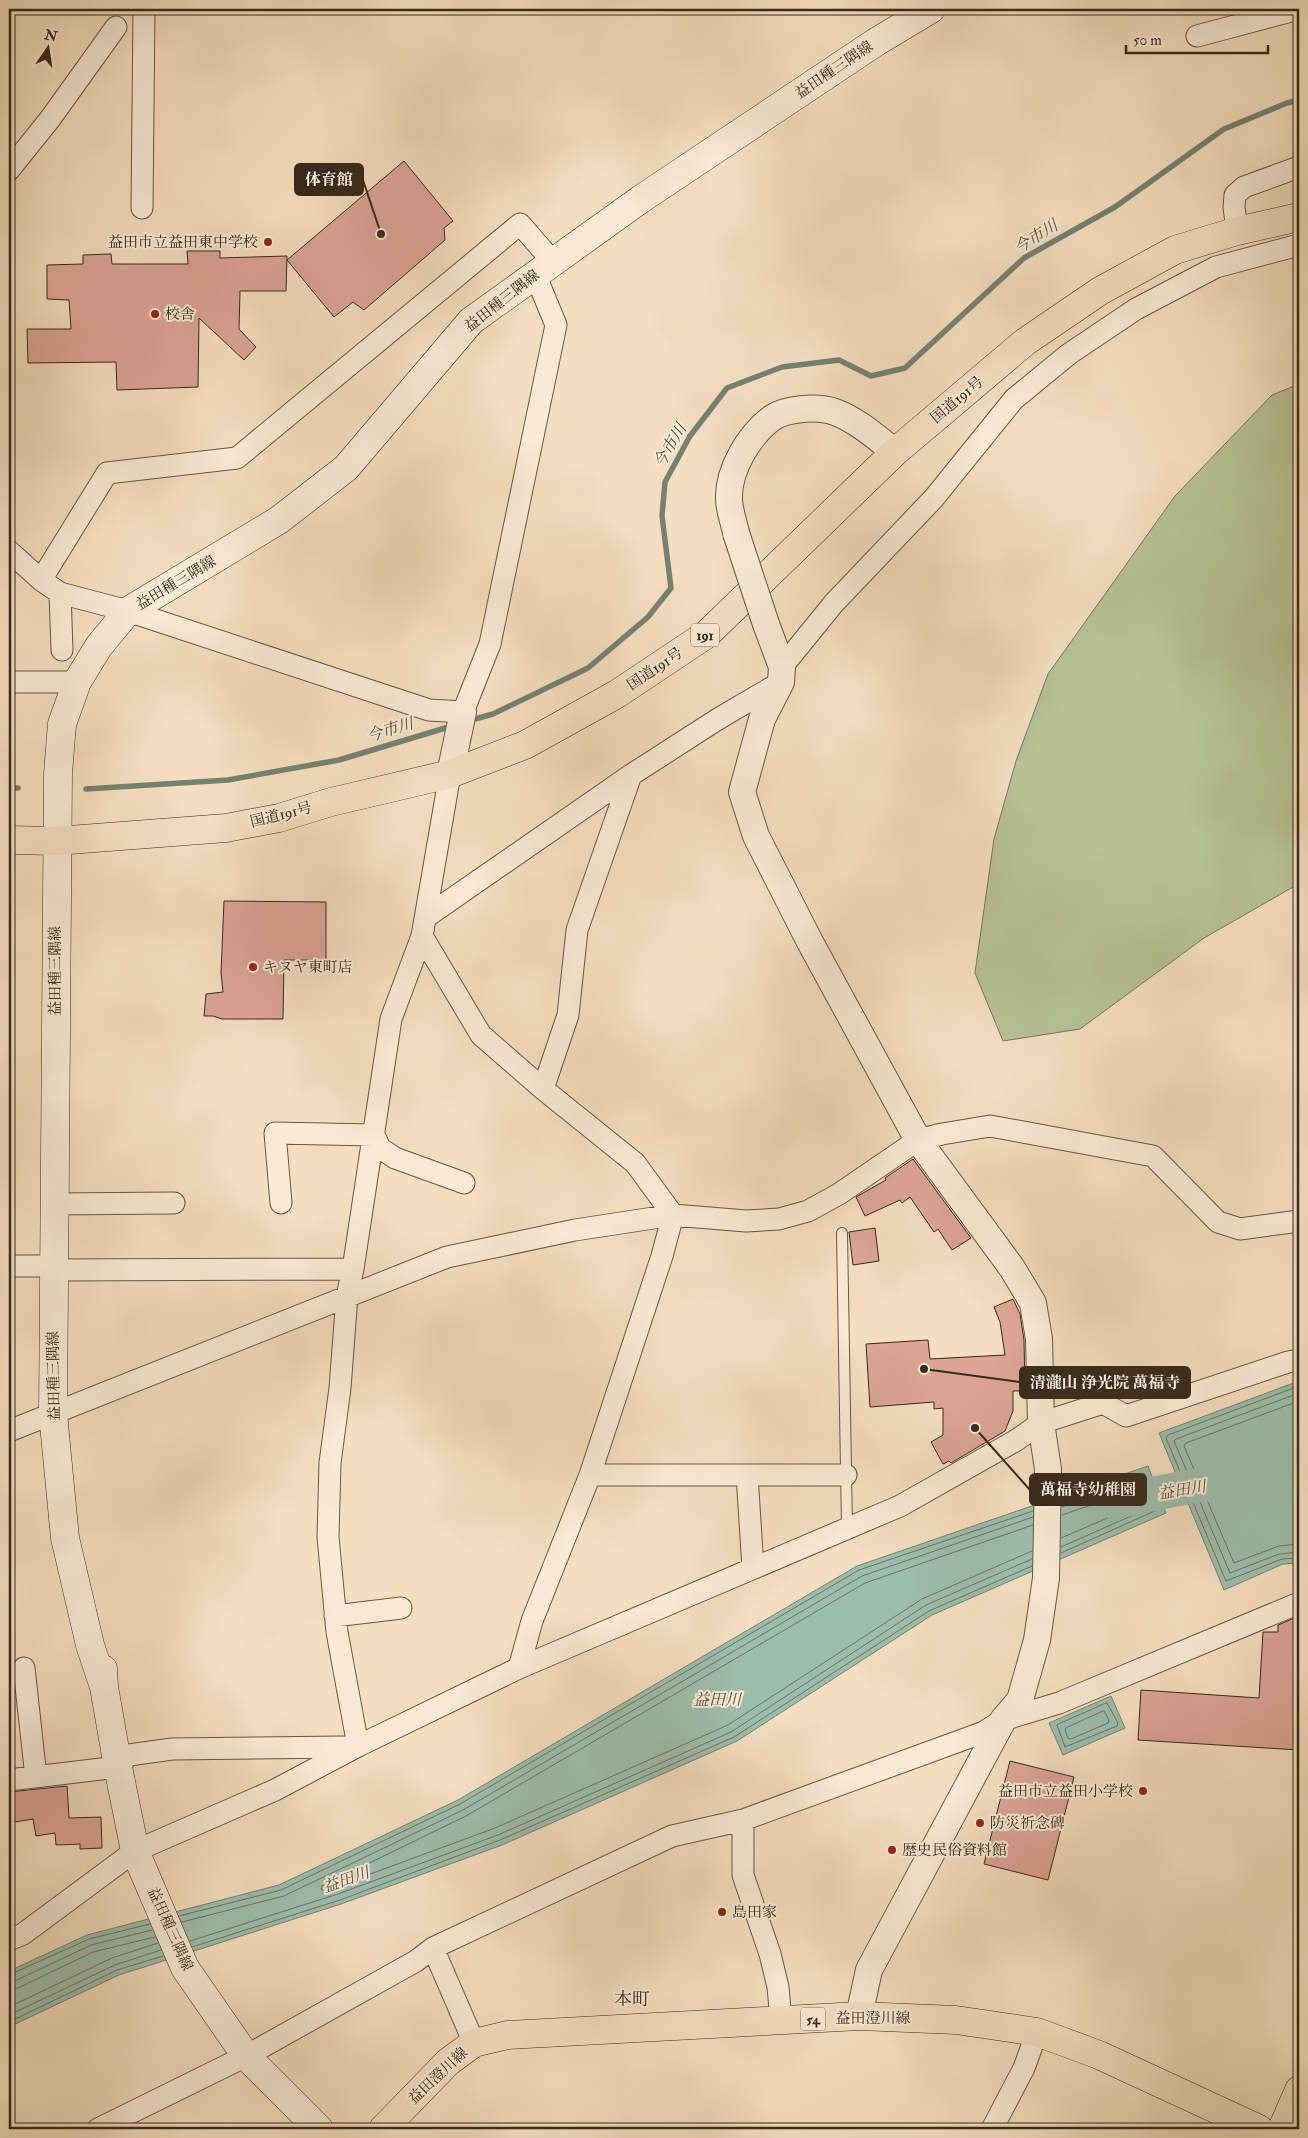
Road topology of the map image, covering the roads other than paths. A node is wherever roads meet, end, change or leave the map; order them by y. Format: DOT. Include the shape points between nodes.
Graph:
graph roads {
  1 [pos="144,9"];
  2 [pos="931,9"];
  3 [pos="1299,9"];
  4 [pos="116,27"];
  5 [pos="1196,36"];
  6 [pos="1299,167"];
  7 [pos="9,170"];
  8 [pos="142,208"];
  9 [pos="1299,217"];
  10 [pos="1237,231"];
  11 [pos="1299,245"];
  12 [pos="544,268"];
  13 [pos="895,452"];
  14 [pos="9,551"];
  15 [pos="41,580"];
  16 [pos="60,594"];
  17 [pos="128,612"];
  18 [pos="62,650"];
  19 [pos="782,674"];
  20 [pos="9,682"];
  21 [pos="77,682"];
  22 [pos="463,712"];
  23 [pos="450,774"];
  24 [pos="631,775"];
  25 [pos="9,840"];
  26 [pos="56,841"];
  27 [pos="424,926"];
  28 [pos="543,1089"];
  29 [pos="374,1135"];
  30 [pos="918,1140"];
  31 [pos="464,1182"];
  32 [pos="174,1202"];
  33 [pos="280,1203"];
  34 [pos="54,1204"];
  35 [pos="673,1215"];
  36 [pos="1299,1221"];
  37 [pos="842,1233"];
  38 [pos="9,1266"];
  39 [pos="353,1269"];
  40 [pos="54,1270"];
  41 [pos="346,1296"];
  42 [pos="1299,1360"];
  43 [pos="53,1414"];
  44 [pos="1042,1423"];
  45 [pos="9,1430"];
  46 [pos="590,1475"];
  47 [pos="747,1475"];
  48 [pos="846,1475"];
  49 [pos="847,1528"];
  50 [pos="753,1568"];
  51 [pos="1299,1603"];
  52 [pos="401,1608"];
  53 [pos="335,1616"];
  54 [pos="24,1668"];
  55 [pos="519,1668"];
  56 [pos="1003,1720"];
  57 [pos="355,1748"];
  58 [pos="118,1767"];
  59 [pos="36,1776"];
  60 [pos="9,1780"];
  61 [pos="744,1820"];
  62 [pos="136,1851"];
  63 [pos="9,1940"];
  64 [pos="433,1948"];
  65 [pos="859,2016"];
  66 [pos="781,2020"];
  67 [pos="1037,2032"];
  68 [pos="474,2043"];
  69 [pos="242,2051"];
  70 [pos="1299,2090"];
  71 [pos="98,2129"];
  72 [pos="319,2129"];
  73 [pos="383,2129"];
  74 [pos="992,2129"];
  75 [pos="1259,2129"];
  76 [pos="1282,2129"];
  1 -- 8 [label="street"];
  2 -- 12 [label="main road, 益田種三隅線" via="876,42 641,199"];
  3 -- 5 [label="street"];
  4 -- 7 [label="street"];
  6 -- 10 [label="street" via="1244,187 1235,195"];
  9 -- 10 [label="main road, 国道191号 / 191"];
  10 -- 13 [label="main road, 国道191号 / 191" via="1175,250 1100,291 1026,342"];
  11 -- 19 [label="street" via="1216,266 1136,309 1069,354 1014,399 934,498 834,603"];
  12 -- 15 [label="street" via="520,224 237,458 108,473"];
  12 -- 17 [label="main road, 益田種三隅線" via="471,322 346,468 279,520"];
  12 -- 22 [label="street" via="556,325 490,644"];
  13 -- 19 [label="street, bridge" via="861,426 834,412 803,408 774,417 752,437 735,467 729,499 736,533"];
  13 -- 23 [label="main road, 国道191号 / 191" via="707,634 617,694 525,745"];
  14 -- 15 [label="street"];
  15 -- 16 [label="street"];
  16 -- 17 [label="street"];
  16 -- 18 [label="street"];
  17 -- 21 [label="main road, 益田種三隅線" via="99,646"];
  17 -- 22 [label="street" via="428,710"];
  19 -- 24 [label="street"];
  19 -- 30 [label="street" via="762,719 742,792 756,836"];
  20 -- 21 [label="street"];
  21 -- 26 [label="main road, 益田種三隅線" via="62,724"];
  22 -- 23 [label="street"];
  23 -- 26 [label="main road, 国道191号 / 191" via="331,802 279,818 226,828"];
  23 -- 27 [label="street"];
  24 -- 27 [label="street"];
  24 -- 28 [label="street" via="577,930 568,1015"];
  25 -- 26 [label="main road, 国道191号 / 191"];
  26 -- 34 [label="main road, 益田種三隅線"];
  27 -- 28 [label="street" via="481,1035"];
  27 -- 29 [label="street" via="391,1019"];
  28 -- 35 [label="street" via="635,1163"];
  29 -- 31 [label="street" via="380,1148 394,1158"];
  29 -- 33 [label="street" via="275,1133"];
  29 -- 39 [label="street"];
  30 -- 35 [label="street" via="839,1194 808,1211 779,1220 746,1221"];
  30 -- 36 [label="street" via="990,1126 1153,1156 1218,1222 1240,1229"];
  30 -- 44 [label="street" via="1012,1268 1033,1303 1039,1339"];
  32 -- 34 [label="street"];
  34 -- 40 [label="main road, 益田種三隅線"];
  35 -- 41 [label="street" via="575,1230 447,1257"];
  35 -- 46 [label="street"];
  37 -- 48 [label="lane"];
  38 -- 40 [label="street" via="45,1266"];
  39 -- 40 [label="street"];
  39 -- 41 [label="street"];
  40 -- 43 [label="main road, 益田種三隅線"];
  41 -- 43 [label="street"];
  41 -- 53 [label="street" via="340,1388 330,1462 328,1537"];
  42 -- 44 [label="street" via="1126,1416 1103,1403"];
  43 -- 45 [label="street"];
  43 -- 58 [label="main road, 益田種三隅線" via="65,1538 90,1645 104,1687"];
  44 -- 49 [label="street" via="900,1506"];
  44 -- 56 [label="street" via="1048,1469 1046,1578 1037,1640 1020,1700"];
  46 -- 47 [label="street"];
  46 -- 55 [label="street" via="532,1621"];
  47 -- 48 [label="street"];
  47 -- 50 [label="street"];
  48 -- 49 [label="lane"];
  49 -- 50 [label="street"];
  50 -- 55 [label="street"];
  51 -- 56 [label="street" via="1059,1703"];
  52 -- 53 [label="street"];
  53 -- 57 [label="street"];
  54 -- 59 [label="street"];
  55 -- 57 [label="street"];
  56 -- 61 [label="street" via="984,1732"];
  56 -- 65 [label="street" via="868,1970"];
  57 -- 58 [label="street" via="172,1749 129,1755"];
  57 -- 62 [label="street" via="275,1790"];
  58 -- 59 [label="street"];
  58 -- 62 [label="main road, 益田種三隅線"];
  59 -- 60 [label="street"];
  61 -- 64 [label="street" via="672,1836"];
  61 -- 66 [label="street" via="743,1875 770,1954"];
  62 -- 63 [label="street" via="23,1934"];
  62 -- 69 [label="main road, 益田種三隅線" via="185,1968"];
  64 -- 68 [label="street"];
  64 -- 69 [label="street" via="416,1962"];
  65 -- 66 [label="main road, 益田澄川線 / 54"];
  65 -- 67 [label="main road, 益田澄川線 / 54" via="956,2020"];
  66 -- 68 [label="main road, 益田澄川線 / 54" via="507,2035"];
  67 -- 74 [label="street" via="1024,2068"];
  67 -- 75 [label="main road, 益田澄川線 / 54" via="1098,2055"];
  68 -- 73 [label="main road, 益田澄川線 / 54" via="448,2062"];
  69 -- 71 [label="street"];
  69 -- 72 [label="main road, 益田種三隅線"];
  70 -- 76 [label="main road"];
}
